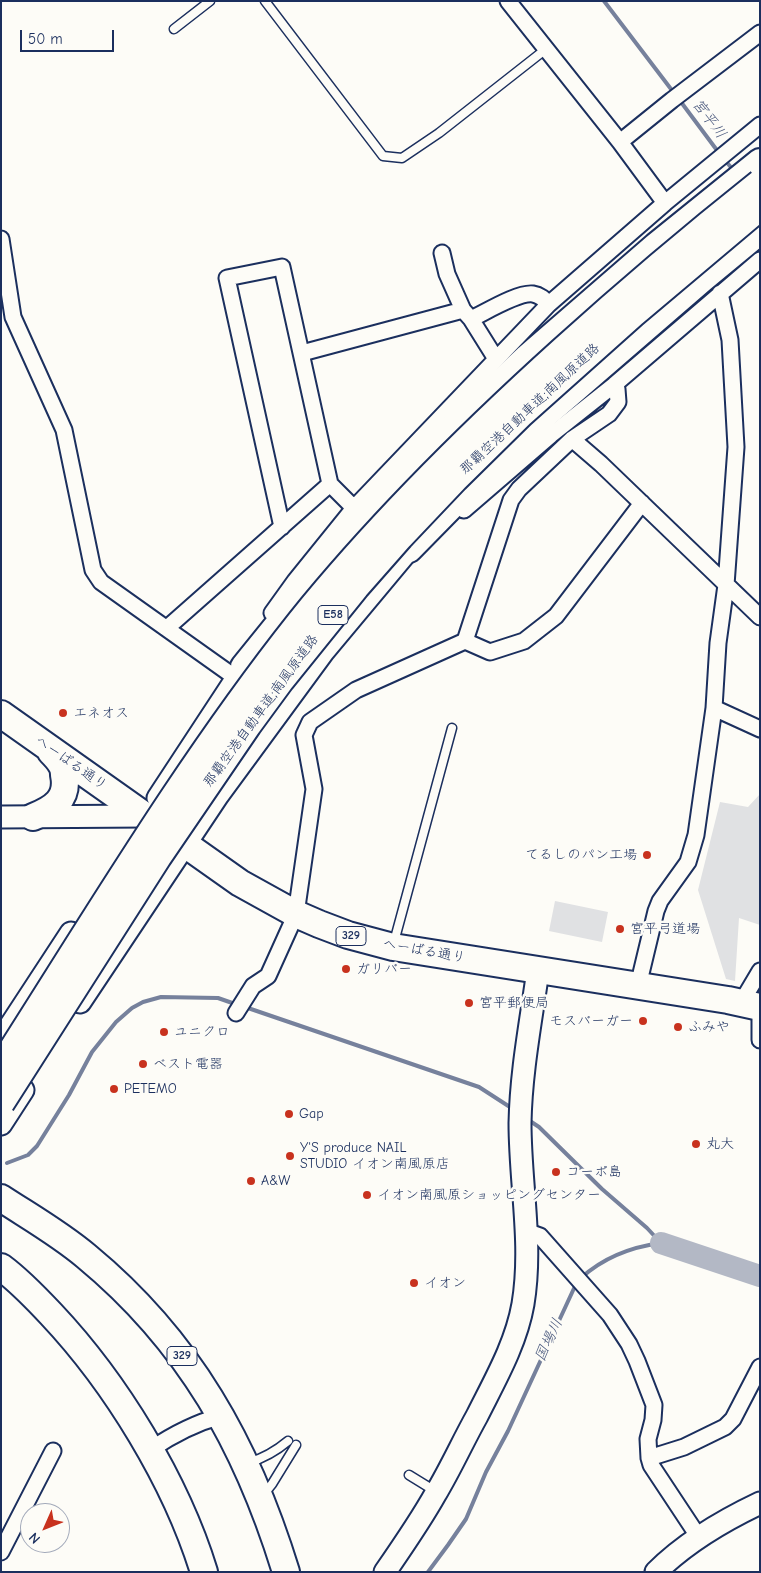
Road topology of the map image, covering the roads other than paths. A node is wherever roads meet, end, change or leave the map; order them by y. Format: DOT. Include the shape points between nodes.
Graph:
graph roads {
  1 [pos="210,1"];
  2 [pos="265,1"];
  3 [pos="508,1"];
  4 [pos="174,29"];
  5 [pos="760,33"];
  6 [pos="546,49"];
  7 [pos="760,125"];
  8 [pos="620,142"];
  9 [pos="760,162"];
  10 [pos="760,183"];
  11 [pos="665,203"];
  12 [pos="760,207"];
  13 [pos="760,231"];
  14 [pos="1,239"];
  15 [pos="442,253"];
  16 [pos="760,260"];
  17 [pos="720,293"];
  18 [pos="549,304"];
  19 [pos="467,314"];
  20 [pos="302,354"];
  21 [pos="496,359"];
  22 [pos="614,386"];
  23 [pos="572,439"];
  24 [pos="330,484"];
  25 [pos="642,503"];
  26 [pos="354,508"];
  27 [pos="282,527"];
  28 [pos="408,549"];
  29 [pos="726,585"];
  30 [pos="760,617"];
  31 [pos="167,628"];
  32 [pos="466,641"];
  33 [pos="240,672"];
  34 [pos="714,708"];
  35 [pos="1,714"];
  36 [pos="452,728"];
  37 [pos="760,729"];
  38 [pos="47,747"];
  39 [pos="147,816"];
  40 [pos="1,817"];
  41 [pos="33,817"];
  42 [pos="185,843"];
  43 [pos="296,914"];
  44 [pos="393,947"];
  45 [pos="538,970"];
  46 [pos="760,971"];
  47 [pos="638,986"];
  48 [pos="753,1009"];
  49 [pos="237,1010"];
  50 [pos="1,1040"];
  51 [pos="760,1040"];
  52 [pos="1,1067"];
  53 [pos="1,1103"];
  54 [pos="1,1124"];
  55 [pos="1,1198"];
  56 [pos="526,1231"];
  57 [pos="1,1267"];
  58 [pos="760,1367"];
  59 [pos="221,1416"];
  60 [pos="288,1441"];
  61 [pos="296,1445"];
  62 [pos="150,1450"];
  63 [pos="52,1451"];
  64 [pos="649,1458"];
  65 [pos="255,1461"];
  66 [pos="409,1476"];
  67 [pos="437,1492"];
  68 [pos="260,1499"];
  69 [pos="760,1503"];
  70 [pos="698,1536"];
  71 [pos="1,1552"];
  72 [pos="664,1568"];
  73 [pos="204,1572"];
  74 [pos="286,1572"];
  75 [pos="385,1572"];
  1 -- 4 [label="lane"];
  2 -- 6 [label="lane" via="383,156 402,158"];
  3 -- 6 [label="street"];
  5 -- 8 [label="street"];
  6 -- 8 [label="street"];
  7 -- 11 [label="street"];
  8 -- 11 [label="street"];
  9 -- 33 [label="highway" via="656,246 528,357 444,436 362,521"];
  10 -- 52 [label="highway, 那覇空港自動車道;南風原道路 / E58, bridge" via="620,299 508,400 385,523 302,620 227,718"];
  11 -- 18 [label="street"];
  12 -- 53 [label="highway, 那覇空港自動車道;南風原道路 / E58, bridge" via="521,414 455,479 356,587 242,733 158,857"];
  13 -- 28 [label="highway" via="517,439"];
  14 -- 31 [label="street" via="13,317 64,430 94,570 101,582"];
  15 -- 19 [label="street" via="447,274"];
  16 -- 17 [label="street"];
  17 -- 22 [label="street"];
  17 -- 29 [label="street" via="730,340 736,447"];
  18 -- 19 [label="street" via="535,294 528,294"];
  18 -- 21 [label="street"];
  19 -- 20 [label="street"];
  19 -- 21 [label="street"];
  20 -- 24 [label="street"];
  20 -- 27 [label="street" via="282,267 227,278"];
  21 -- 26 [label="street"];
  22 -- 23 [label="street" via="618,402 609,414"];
  22 -- 28 [label="street" via="551,435 423,546"];
  23 -- 25 [label="street"];
  23 -- 32 [label="street" via="511,500"];
  24 -- 26 [label="street"];
  24 -- 27 [label="street"];
  25 -- 29 [label="street"];
  25 -- 32 [label="street" via="550,621 524,641 490,652"];
  26 -- 33 [label="street" via="295,581 247,649"];
  27 -- 31 [label="street"];
  28 -- 42 [label="street" via="323,652"];
  29 -- 30 [label="street"];
  29 -- 34 [label="street"];
  31 -- 33 [label="street"];
  32 -- 43 [label="street" via="356,690 310,722 304,736 314,789"];
  33 -- 39 [label="street"];
  34 -- 37 [label="street"];
  34 -- 47 [label="street" via="696,835 688,862 656,911"];
  35 -- 38 [label="highway, へーばる通り / 329"];
  36 -- 44 [label="lane"];
  38 -- 39 [label="highway, へーばる通り / 329"];
  38 -- 41 [label="highway" via="62,765 66,781 64,795 49,811"];
  39 -- 41 [label="street"];
  39 -- 42 [label="highway, へーばる通り / 329"];
  39 -- 50 [label="street"];
  40 -- 41 [label="street"];
  42 -- 43 [label="highway, へーばる通り / 329" via="240,883"];
  42 -- 54 [label="street"];
  43 -- 44 [label="highway, へーばる通り / 329" via="348,935"];
  43 -- 49 [label="street" via="268,976 253,986"];
  44 -- 45 [label="highway, へーばる通り / 329"];
  45 -- 47 [label="highway, へーばる通り / 329"];
  45 -- 56 [label="street" via="522,1082 520,1124"];
  46 -- 48 [label="street"];
  47 -- 48 [label="highway, へーばる通り / 329"];
  48 -- 51 [label="street"];
  55 -- 59 [label="highway, 329" via="86,1256 134,1299 189,1366"];
  56 -- 64 [label="street" via="540,1236 610,1315 629,1344 654,1405 648,1439"];
  56 -- 67 [label="street" via="526,1282 518,1326 498,1374"];
  57 -- 62 [label="highway" via="32,1294 70,1335 108,1384"];
  58 -- 64 [label="street" via="733,1419 725,1427 684,1447"];
  59 -- 62 [label="street" via="173,1435"];
  59 -- 65 [label="highway, 329"];
  60 -- 65 [label="lane" via="277,1451"];
  61 -- 68 [label="lane"];
  62 -- 73 [label="highway" via="193,1539"];
  63 -- 71 [label="street"];
  64 -- 70 [label="street"];
  65 -- 68 [label="highway, 329"];
  66 -- 67 [label="lane"];
  67 -- 75 [label="street"];
  68 -- 74 [label="highway, 329"];
  69 -- 70 [label="street"];
  70 -- 72 [label="street"];
}
